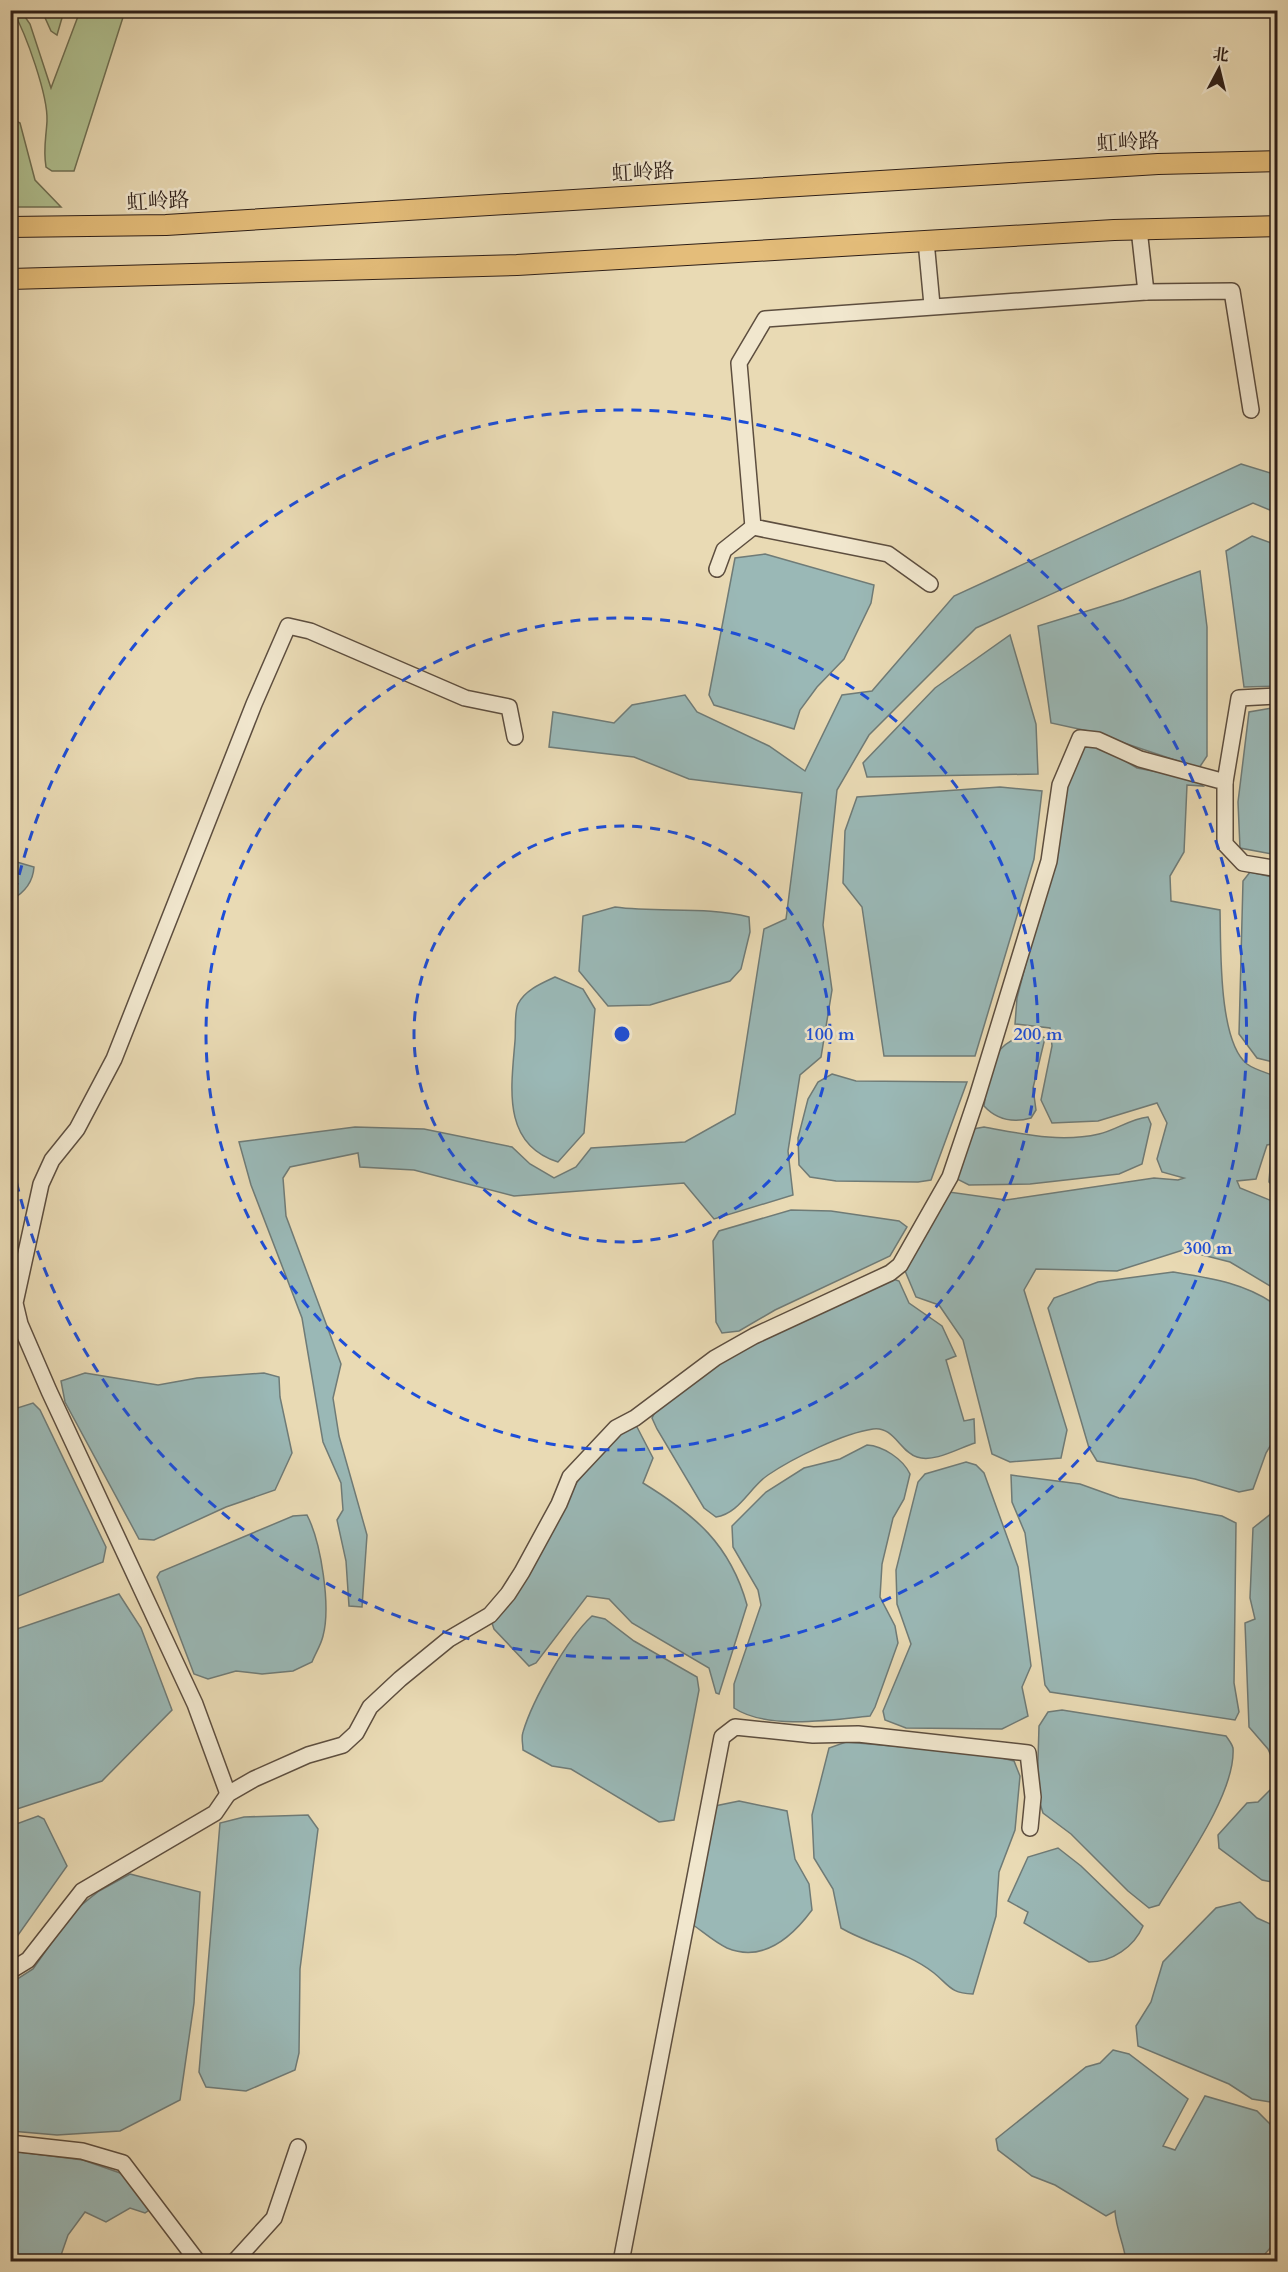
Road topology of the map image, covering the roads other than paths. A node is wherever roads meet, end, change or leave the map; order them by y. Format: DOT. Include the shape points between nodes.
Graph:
graph roads {
  1 [pos="1278,161"];
  2 [pos="1278,226"];
  3 [pos="10,227"];
  4 [pos="1139,229"];
  5 [pos="926,241"];
  6 [pos="10,279"];
  7 [pos="1146,292"];
  8 [pos="932,305"];
  9 [pos="1251,410"];
  10 [pos="753,527"];
  11 [pos="717,569"];
  12 [pos="930,584"];
  13 [pos="1278,696"];
  14 [pos="515,737"];
  15 [pos="1225,782"];
  16 [pos="1278,869"];
  17 [pos="228,1794"];
  18 [pos="1030,1828"];
  19 [pos="10,1971"];
  20 [pos="10,2143"];
  21 [pos="298,2147"];
  22 [pos="198,2262"];
  23 [pos="234,2262"];
  24 [pos="621,2262"];
  1 -- 3 [label="main road, 虹岭路" via="1158,164 166,225"];
  2 -- 4 [label="main road"];
  4 -- 5 [label="main road"];
  4 -- 7 [label="street"];
  5 -- 6 [label="main road" via="517,265"];
  5 -- 8 [label="street"];
  7 -- 8 [label="street"];
  7 -- 9 [label="street" via="1232,291"];
  8 -- 10 [label="street" via="765,319 739,363"];
  10 -- 11 [label="street" via="724,550"];
  10 -- 12 [label="street" via="888,554"];
  13 -- 15 [label="street" via="1239,698"];
  14 -- 17 [label="street" via="509,706 465,698 310,631 288,626 114,1059 77,1129 52,1160 41,1184 15,1303 20,1324 195,1704"];
  15 -- 16 [label="street" via="1226,844 1243,863"];
  15 -- 17 [label="street" via="1140,759 1098,740 1080,738 1060,785 1049,861 950,1177 900,1265 744,1341 616,1428 570,1477 560,1504 522,1572 490,1614 449,1639 399,1679 370,1707 356,1733 343,1745 308,1755"];
  17 -- 19 [label="street" via="215,1813 82,1891 28,1960"];
  18 -- 24 [label="street" via="1033,1797 1028,1753 858,1734 813,1735 735,1726 723,1737"];
  20 -- 22 [label="street" via="82,2151 123,2163"];
  21 -- 23 [label="street" via="274,2218"];
}
